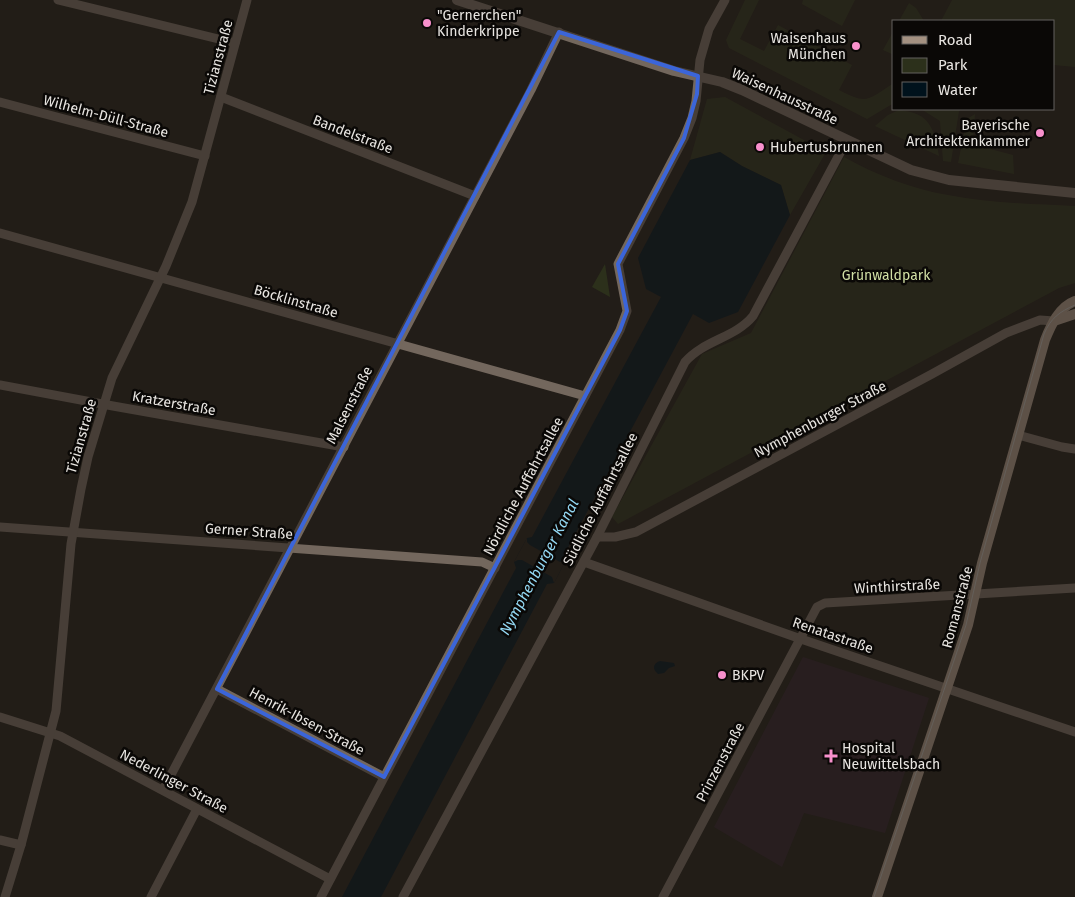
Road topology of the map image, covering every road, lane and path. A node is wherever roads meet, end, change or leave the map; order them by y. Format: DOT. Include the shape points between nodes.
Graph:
graph roads {
  1 [pos="58,0"];
  2 [pos="247,0"];
  3 [pos="457,0"];
  4 [pos="725,0"];
  5 [pos="559,32"];
  6 [pos="235,43"];
  7 [pos="698,76"];
  8 [pos="221,97"];
  9 [pos="0,102"];
  10 [pos="846,140"];
  11 [pos="206,156"];
  12 [pos="1075,193"];
  13 [pos="475,196"];
  14 [pos="0,233"];
  15 [pos="161,277"];
  16 [pos="1075,301"];
  17 [pos="1075,314"];
  18 [pos="1054,321"];
  19 [pos="397,344"];
  20 [pos="0,385"];
  21 [pos="585,396"];
  22 [pos="104,404"];
  23 [pos="1018,435"];
  24 [pos="344,447"];
  25 [pos="1075,449"];
  26 [pos="0,527"];
  27 [pos="73,532"];
  28 [pos="597,537"];
  29 [pos="291,547"];
  30 [pos="584,562"];
  31 [pos="495,568"];
  32 [pos="1075,588"];
  33 [pos="976,595"];
  34 [pos="801,639"];
  35 [pos="217,689"];
  36 [pos="947,689"];
  37 [pos="0,717"];
  38 [pos="51,732"];
  39 [pos="1075,732"];
  40 [pos="384,778"];
  41 [pos="163,790"];
  42 [pos="197,809"];
  43 [pos="0,840"];
  44 [pos="21,845"];
  45 [pos="330,879"];
  46 [pos="5,897"];
  47 [pos="151,897"];
  48 [pos="321,897"];
  49 [pos="403,897"];
  50 [pos="663,897"];
  51 [pos="877,897"];
  1 -- 6 [label="street"];
  2 -- 6 [label="street, Tizianstraße"];
  3 -- 5 [label="street, Waisenhausstraße"];
  4 -- 7 [label="street, Nördliche Auffahrtsallee" via="709,29"];
  5 -- 7 [label="street, Waisenhausstraße"];
  5 -- 13 [label="street, Malsenstraße"];
  6 -- 8 [label="street, Tizianstraße"];
  7 -- 10 [label="street, Waisenhausstraße" via="742,90"];
  7 -- 21 [label="street, Nördliche Auffahrtsallee" via="696,101 684,138 618,264 627,311"];
  8 -- 11 [label="street, Tizianstraße"];
  8 -- 13 [label="street, Bandelstraße"];
  9 -- 11 [label="street, Wilhelm-Düll-Straße"];
  10 -- 12 [label="street, Waisenhausstraße" via="911,170 950,180"];
  10 -- 28 [label="street, Südliche Auffahrtsallee" via="753,316 739,330 698,350 685,362"];
  11 -- 15 [label="street, Tizianstraße" via="192,202"];
  13 -- 19 [label="street, Malsenstraße"];
  14 -- 15 [label="street, Böcklinstraße"];
  15 -- 19 [label="street, Böcklinstraße"];
  15 -- 22 [label="street, Tizianstraße" via="121,357"];
  16 -- 18 [label="main road"];
  17 -- 18 [label="main road, Nymphenburger Straße"];
  18 -- 23 [label="main road, Romanstraße" via="1045,340"];
  18 -- 28 [label="street, Nymphenburger Straße" via="1040,320 1006,333 636,532"];
  19 -- 21 [label="street, Böcklinstraße"];
  19 -- 24 [label="street, Malsenstraße"];
  20 -- 22 [label="street, Kratzerstraße"];
  21 -- 31 [label="street, Nördliche Auffahrtsallee"];
  22 -- 24 [label="street, Kratzerstraße"];
  22 -- 27 [label="street, Tizianstraße" via="88,456"];
  23 -- 25 [label="street"];
  23 -- 33 [label="main road, Romanstraße"];
  24 -- 29 [label="street, Malsenstraße"];
  26 -- 27 [label="street, Gerner Straße"];
  27 -- 29 [label="street, Gerner Straße"];
  27 -- 38 [label="street, Tizianstraße" via="56,711"];
  28 -- 30 [label="street, Südliche Auffahrtsallee"];
  29 -- 31 [label="street, Gerner Straße" via="482,562"];
  29 -- 35 [label="street, Malsenstraße"];
  30 -- 34 [label="street, Renatastraße"];
  30 -- 49 [label="street, Südliche Auffahrtsallee"];
  31 -- 40 [label="street, Nördliche Auffahrtsallee"];
  32 -- 33 [label="street, Winthirstraße"];
  33 -- 34 [label="street, Winthirstraße" via="825,603 818,607"];
  33 -- 36 [label="main road, Romanstraße"];
  34 -- 36 [label="street, Renatastraße"];
  34 -- 50 [label="street, Prinzenstraße"];
  35 -- 40 [label="street, Henrik-Ibsen-Straße"];
  35 -- 41 [label="street, Malsenstraße"];
  36 -- 39 [label="street, Renatastraße"];
  36 -- 51 [label="main road, Romanstraße"];
  37 -- 38 [label="street, Nederlinger Straße"];
  38 -- 41 [label="street, Nederlinger Straße"];
  38 -- 44 [label="street, Tizianstraße"];
  40 -- 45 [label="street, Nördliche Auffahrtsallee"];
  41 -- 42 [label="street, Nederlinger Straße"];
  42 -- 45 [label="street, Nederlinger Straße"];
  42 -- 47 [label="street"];
  43 -- 44 [label="street"];
  44 -- 46 [label="street, Tizianstraße"];
  45 -- 48 [label="street, Nördliche Auffahrtsallee"];
}
